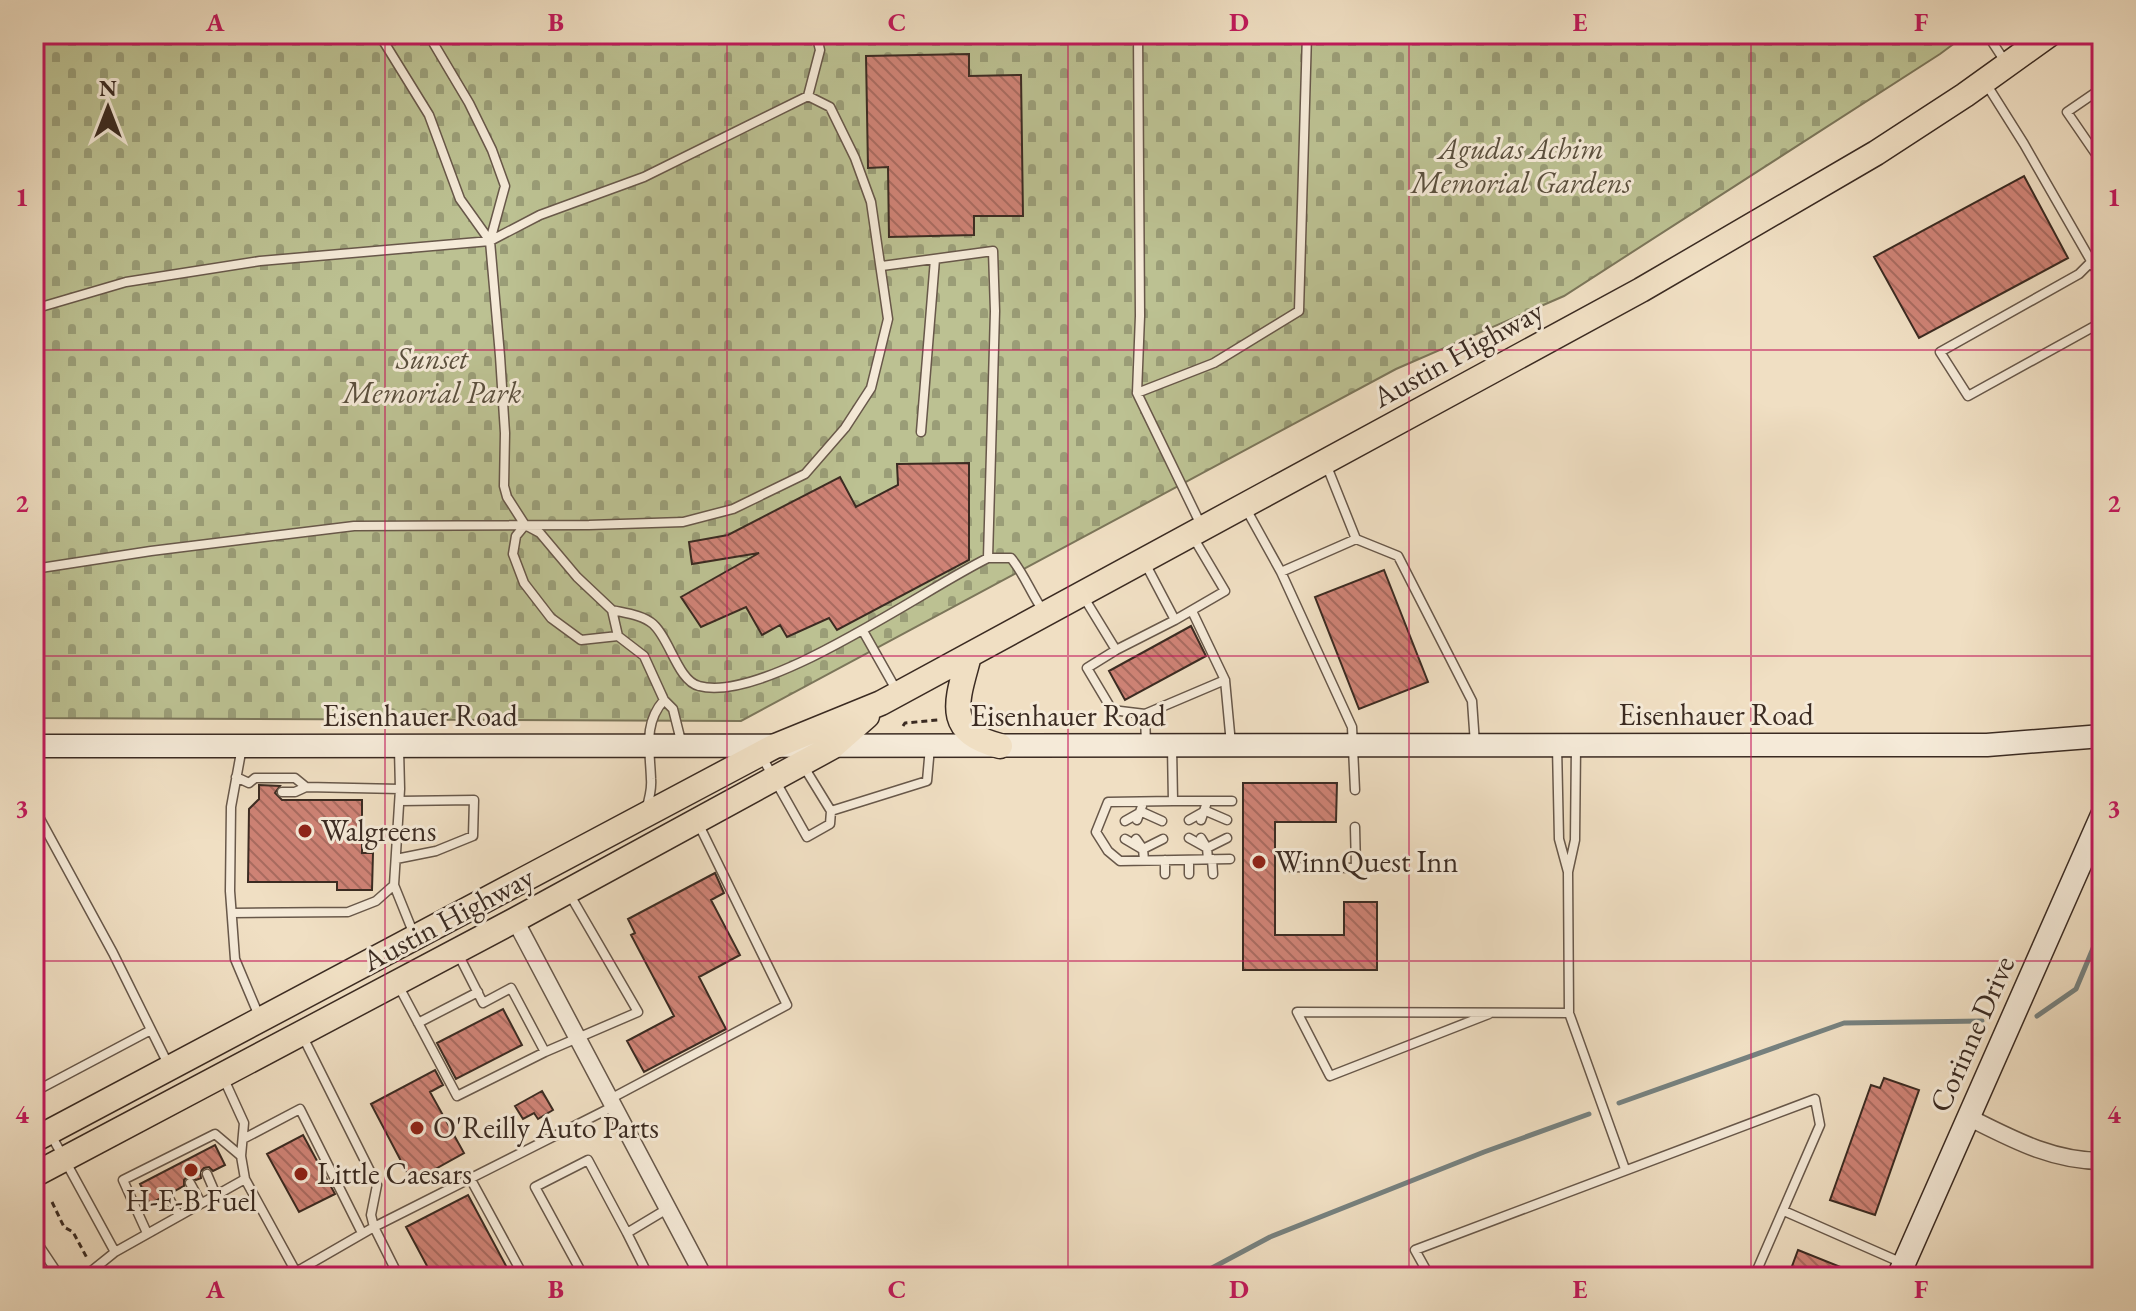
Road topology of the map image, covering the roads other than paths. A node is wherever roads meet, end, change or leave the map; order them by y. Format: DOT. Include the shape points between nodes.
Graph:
graph roads {
  1 [pos="379,34"];
  2 [pos="428,34"];
  3 [pos="960,34"];
  4 [pos="1138,34"];
  5 [pos="1307,34"];
  6 [pos="1987,34"];
  7 [pos="2050,34"];
  8 [pos="817,37"];
  9 [pos="2007,65"];
  10 [pos="1985,81"];
  11 [pos="2102,88"];
  12 [pos="808,96"];
  13 [pos="2102,163"];
  14 [pos="490,241"];
  15 [pos="935,259"];
  16 [pos="2092,261"];
  17 [pos="882,266"];
  18 [pos="2102,280"];
  19 [pos="34,309"];
  20 [pos="2102,322"];
  21 [pos="1137,393"];
  22 [pos="921,432"];
  23 [pos="1325,463"];
  24 [pos="1245,507"];
  25 [pos="525,525"];
  26 [pos="1198,532"];
  27 [pos="1356,539"];
  28 [pos="988,558"];
  29 [pos="1144,562"];
  30 [pos="34,569"];
  31 [pos="1281,572"];
  32 [pos="1083,596"];
  33 [pos="612,610"];
  34 [pos="1192,611"];
  35 [pos="1046,615"];
  36 [pos="1175,620"];
  37 [pos="863,631"];
  38 [pos="618,636"];
  39 [pos="1116,650"];
  40 [pos="969,656"];
  41 [pos="1225,680"];
  42 [pos="890,699"];
  43 [pos="664,700"];
  44 [pos="1145,714"];
  45 [pos="2102,736"];
  46 [pos="1567,745"];
  47 [pos="34,746"];
  48 [pos="242,746"];
  49 [pos="399,746"];
  50 [pos="648,746"];
  51 [pos="1000,746"];
  52 [pos="1146,746"];
  53 [pos="1172,746"];
  54 [pos="1231,746"];
  55 [pos="1353,746"];
  56 [pos="1476,746"];
  57 [pos="683,747"];
  58 [pos="832,747"];
  59 [pos="930,747"];
  60 [pos="766,751"];
  61 [pos="802,763"];
  62 [pos="236,777"];
  63 [pos="775,778"];
  64 [pos="249,783"];
  65 [pos="306,787"];
  66 [pos="400,789"];
  67 [pos="1355,790"];
  68 [pos="259,791"];
  69 [pos="282,792"];
  70 [pos="400,801"];
  71 [pos="1142,801"];
  72 [pos="1173,801"];
  73 [pos="1206,801"];
  74 [pos="1232,801"];
  75 [pos="34,808"];
  76 [pos="831,811"];
  77 [pos="645,815"];
  78 [pos="1203,815"];
  79 [pos="2102,815"];
  80 [pos="1139,816"];
  81 [pos="697,820"];
  82 [pos="1189,820"];
  83 [pos="1214,820"];
  84 [pos="1227,820"];
  85 [pos="1125,821"];
  86 [pos="1150,821"];
  87 [pos="1162,821"];
  88 [pos="1355,827"];
  89 [pos="1189,838"];
  90 [pos="1201,838"];
  91 [pos="1227,838"];
  92 [pos="1125,839"];
  93 [pos="1136,839"];
  94 [pos="1150,839"];
  95 [pos="1163,839"];
  96 [pos="1214,839"];
  97 [pos="1207,848"];
  98 [pos="1143,849"];
  99 [pos="396,859"];
  100 [pos="1210,859"];
  101 [pos="1230,859"];
  102 [pos="1144,860"];
  103 [pos="1165,860"];
  104 [pos="1189,860"];
  105 [pos="1290,867"];
  106 [pos="1568,872"];
  107 [pos="1165,874"];
  108 [pos="1189,874"];
  109 [pos="1213,874"];
  110 [pos="394,885"];
  111 [pos="568,891"];
  112 [pos="232,913"];
  113 [pos="515,920"];
  114 [pos="415,937"];
  115 [pos="457,951"];
  116 [pos="397,983"];
  117 [pos="478,992"];
  118 [pos="1569,1013"];
  119 [pos="1489,1014"];
  120 [pos="260,1019"];
  121 [pos="418,1023"];
  122 [pos="151,1030"];
  123 [pos="301,1033"];
  124 [pos="578,1040"];
  125 [pos="545,1052"];
  126 [pos="170,1067"];
  127 [pos="222,1076"];
  128 [pos="34,1092"];
  129 [pos="612,1103"];
  130 [pos="1968,1117"];
  131 [pos="41,1136"];
  132 [pos="243,1139"];
  133 [pos="241,1156"];
  134 [pos="63,1160"];
  135 [pos="2102,1161"];
  136 [pos="1625,1169"];
  137 [pos="207,1174"];
  138 [pos="34,1175"];
  139 [pos="470,1178"];
  140 [pos="245,1179"];
  141 [pos="190,1183"];
  142 [pos="167,1195"];
  143 [pos="216,1195"];
  144 [pos="201,1203"];
  145 [pos="668,1209"];
  146 [pos="1784,1211"];
  147 [pos="179,1216"];
  148 [pos="374,1227"];
  149 [pos="147,1233"];
  150 [pos="362,1233"];
  151 [pos="627,1233"];
  152 [pos="34,1238"];
  153 [pos="115,1252"];
  154 [pos="1901,1270"];
  155 [pos="60,1277"];
  156 [pos="84,1277"];
  157 [pos="399,1277"];
  158 [pos="524,1277"];
  159 [pos="584,1277"];
  160 [pos="649,1277"];
  161 [pos="704,1277"];
  162 [pos="1430,1277"];
  163 [pos="1754,1277"];
  1 -- 14 [label="lane" via="429,115 460,199"];
  2 -- 14 [label="lane" via="469,103 505,186"];
  3 -- 8 [label="lane"];
  4 -- 21 [label="lane"];
  5 -- 21 [label="lane" via="1299,311 1214,363"];
  6 -- 9 [label="lane"];
  7 -- 9 [label="main road, Austin Highway"];
  8 -- 12 [label="lane" via="820,50"];
  9 -- 10 [label="main road, Austin Highway"];
  10 -- 16 [label="lane"];
  10 -- 23 [label="main road, Austin Highway" via="1876,153 1641,290"];
  11 -- 13 [label="lane" via="2067,112"];
  12 -- 14 [label="lane" via="644,177 540,215"];
  12 -- 17 [label="lane" via="830,107 855,158 871,202"];
  14 -- 19 [label="lane" via="245,263 126,282"];
  14 -- 25 [label="lane" via="505,433 504,486"];
  15 -- 17 [label="lane"];
  15 -- 22 [label="lane"];
  15 -- 28 [label="lane" via="993,251"];
  16 -- 18 [label="lane"];
  16 -- 20 [label="lane" via="2079,274 1940,352 1968,396"];
  17 -- 25 [label="lane" via="888,319 871,388 805,474 733,509 683,522"];
  21 -- 26 [label="lane"];
  23 -- 24 [label="main road, Austin Highway"];
  23 -- 27 [label="lane"];
  24 -- 26 [label="main road, Austin Highway"];
  24 -- 31 [label="lane"];
  25 -- 30 [label="lane" via="354,526"];
  25 -- 33 [label="lane" via="540,533"];
  25 -- 38 [label="lane" via="516,536 513,554 524,583 551,618 581,640"];
  26 -- 29 [label="main road, Austin Highway"];
  26 -- 34 [label="lane" via="1225,591"];
  27 -- 31 [label="lane"];
  27 -- 56 [label="lane" via="1398,556 1472,701"];
  28 -- 35 [label="lane" via="1011,558"];
  28 -- 37 [label="lane"];
  29 -- 32 [label="main road, Austin Highway"];
  29 -- 36 [label="lane"];
  31 -- 55 [label="lane" via="1352,727"];
  32 -- 35 [label="main road, Austin Highway"];
  32 -- 39 [label="lane"];
  33 -- 37 [label="lane" via="651,622 695,686 715,689 783,669"];
  33 -- 38 [label="lane"];
  34 -- 36 [label="lane"];
  34 -- 41 [label="lane"];
  35 -- 40 [label="main road, Austin Highway"];
  36 -- 39 [label="lane"];
  37 -- 42 [label="lane"];
  38 -- 43 [label="lane" via="644,656"];
  39 -- 44 [label="lane" via="1087,668 1112,710"];
  40 -- 42 [label="main road, Austin Highway"];
  40 -- 51 [label="main road" via="957,705 960,723 982,742"];
  41 -- 44 [label="lane"];
  41 -- 54 [label="lane"];
  42 -- 58 [label="main road, Austin Highway"];
  42 -- 60 [label="main road, Austin Highway"];
  43 -- 50 [label="lane" via="652,718"];
  43 -- 57 [label="lane" via="673,709"];
  44 -- 52 [label="lane"];
  45 -- 46 [label="main road, Eisenhauer Road" via="1987,745"];
  46 -- 56 [label="main road, Eisenhauer Road"];
  46 -- 106 [label="lane" via="1575,840"];
  46 -- 106 [label="lane" via="1559,839"];
  47 -- 48 [label="main road, Eisenhauer Road"];
  48 -- 49 [label="main road, Eisenhauer Road"];
  48 -- 62 [label="lane"];
  49 -- 50 [label="main road, Eisenhauer Road"];
  49 -- 66 [label="lane"];
  50 -- 57 [label="main road, Eisenhauer Road"];
  50 -- 77 [label="lane" via="652,781"];
  51 -- 52 [label="main road, Eisenhauer Road"];
  51 -- 59 [label="main road, Eisenhauer Road"];
  52 -- 53 [label="main road, Eisenhauer Road"];
  53 -- 54 [label="main road, Eisenhauer Road"];
  53 -- 72 [label="lane"];
  54 -- 55 [label="main road, Eisenhauer Road"];
  55 -- 56 [label="main road, Eisenhauer Road"];
  55 -- 67 [label="lane"];
  57 -- 60 [label="main road, Eisenhauer Road"];
  58 -- 59 [label="main road, Eisenhauer Road"];
  58 -- 60 [label="main road, Eisenhauer Road"];
  58 -- 61 [label="main road, Austin Highway"];
  59 -- 76 [label="lane" via="927,781"];
  60 -- 63 [label="lane"];
  60 -- 77 [label="main road, Austin Highway"];
  61 -- 63 [label="main road, Austin Highway"];
  61 -- 76 [label="lane"];
  62 -- 64 [label="lane"];
  62 -- 112 [label="lane" via="231,807"];
  63 -- 76 [label="lane" via="807,837 830,824"];
  63 -- 81 [label="main road, Austin Highway"];
  64 -- 65 [label="lane" via="255,778 295,778"];
  64 -- 68 [label="lane"];
  65 -- 66 [label="lane"];
  65 -- 69 [label="lane"];
  66 -- 70 [label="lane"];
  70 -- 99 [label="lane"];
  70 -- 99 [label="lane" via="474,800 473,836"];
  71 -- 72 [label="lane"];
  71 -- 80 [label="lane"];
  71 -- 102 [label="lane" via="1108,802 1096,832 1120,861"];
  72 -- 73 [label="lane"];
  73 -- 74 [label="lane"];
  73 -- 78 [label="lane"];
  75 -- 122 [label="lane"];
  77 -- 114 [label="main road, Austin Highway"];
  78 -- 82 [label="lane"];
  78 -- 83 [label="lane"];
  78 -- 84 [label="lane"];
  79 -- 130 [label="main road, Corinne Drive"];
  80 -- 85 [label="lane"];
  80 -- 86 [label="lane"];
  80 -- 87 [label="lane"];
  81 -- 111 [label="main road, Austin Highway"];
  81 -- 129 [label="lane" via="787,1005"];
  88 -- 105 [label="lane" via="1356,868"];
  89 -- 97 [label="lane"];
  90 -- 97 [label="lane"];
  91 -- 97 [label="lane"];
  92 -- 98 [label="lane"];
  93 -- 98 [label="lane"];
  94 -- 98 [label="lane"];
  95 -- 98 [label="lane"];
  96 -- 97 [label="lane"];
  97 -- 100 [label="lane"];
  98 -- 102 [label="lane"];
  99 -- 110 [label="lane"];
  100 -- 101 [label="lane"];
  100 -- 104 [label="lane"];
  100 -- 109 [label="lane"];
  102 -- 103 [label="lane"];
  103 -- 104 [label="lane"];
  103 -- 107 [label="lane"];
  104 -- 108 [label="lane"];
  106 -- 118 [label="lane"];
  110 -- 112 [label="lane" via="376,901 348,912"];
  110 -- 114 [label="lane"];
  111 -- 113 [label="main road, Austin Highway"];
  111 -- 124 [label="lane" via="638,1012"];
  112 -- 120 [label="lane" via="235,959"];
  113 -- 115 [label="main road, Austin Highway"];
  113 -- 124 [label="street"];
  114 -- 120 [label="main road, Austin Highway"];
  115 -- 116 [label="main road, Austin Highway"];
  115 -- 117 [label="lane"];
  116 -- 121 [label="lane"];
  116 -- 123 [label="main road, Austin Highway"];
  117 -- 121 [label="lane"];
  117 -- 125 [label="lane" via="483,1003 511,988"];
  118 -- 119 [label="lane"];
  118 -- 136 [label="lane"];
  119 -- 119 [label="lane" via="1409,1013 1297,1012 1330,1076"];
  120 -- 126 [label="main road, Austin Highway"];
  121 -- 125 [label="lane" via="457,1096"];
  122 -- 126 [label="lane"];
  122 -- 128 [label="lane"];
  123 -- 127 [label="main road, Austin Highway"];
  123 -- 148 [label="lane" via="377,1185"];
  124 -- 125 [label="lane"];
  124 -- 129 [label="street"];
  126 -- 131 [label="main road, Austin Highway"];
  127 -- 132 [label="lane" via="244,1123"];
  127 -- 134 [label="main road, Austin Highway"];
  129 -- 139 [label="lane"];
  129 -- 145 [label="street"];
  130 -- 135 [label="street" via="2059,1158"];
  130 -- 154 [label="main road, Corinne Drive"];
  131 -- 134 [label="lane"];
  132 -- 133 [label="lane"];
  132 -- 150 [label="lane" via="300,1109"];
  133 -- 140 [label="lane"];
  133 -- 149 [label="lane" via="215,1134 177,1159 123,1180"];
  134 -- 138 [label="main road, Austin Highway"];
  134 -- 153 [label="lane"];
  136 -- 146 [label="lane" via="1815,1099 1820,1125"];
  136 -- 162 [label="lane" via="1415,1250"];
  137 -- 143 [label="lane"];
  139 -- 148 [label="lane"];
  139 -- 158 [label="lane"];
  140 -- 143 [label="lane"];
  140 -- 150 [label="lane" via="296,1272"];
  141 -- 144 [label="lane"];
  142 -- 147 [label="lane"];
  143 -- 144 [label="lane"];
  144 -- 147 [label="lane"];
  145 -- 151 [label="lane"];
  145 -- 161 [label="street"];
  146 -- 154 [label="lane"];
  146 -- 163 [label="lane"];
  147 -- 149 [label="lane"];
  148 -- 150 [label="lane"];
  148 -- 157 [label="lane"];
  149 -- 153 [label="lane"];
  151 -- 159 [label="lane" via="588,1160 535,1187"];
  151 -- 160 [label="lane"];
  152 -- 155 [label="lane"];
  153 -- 156 [label="lane"];
}
